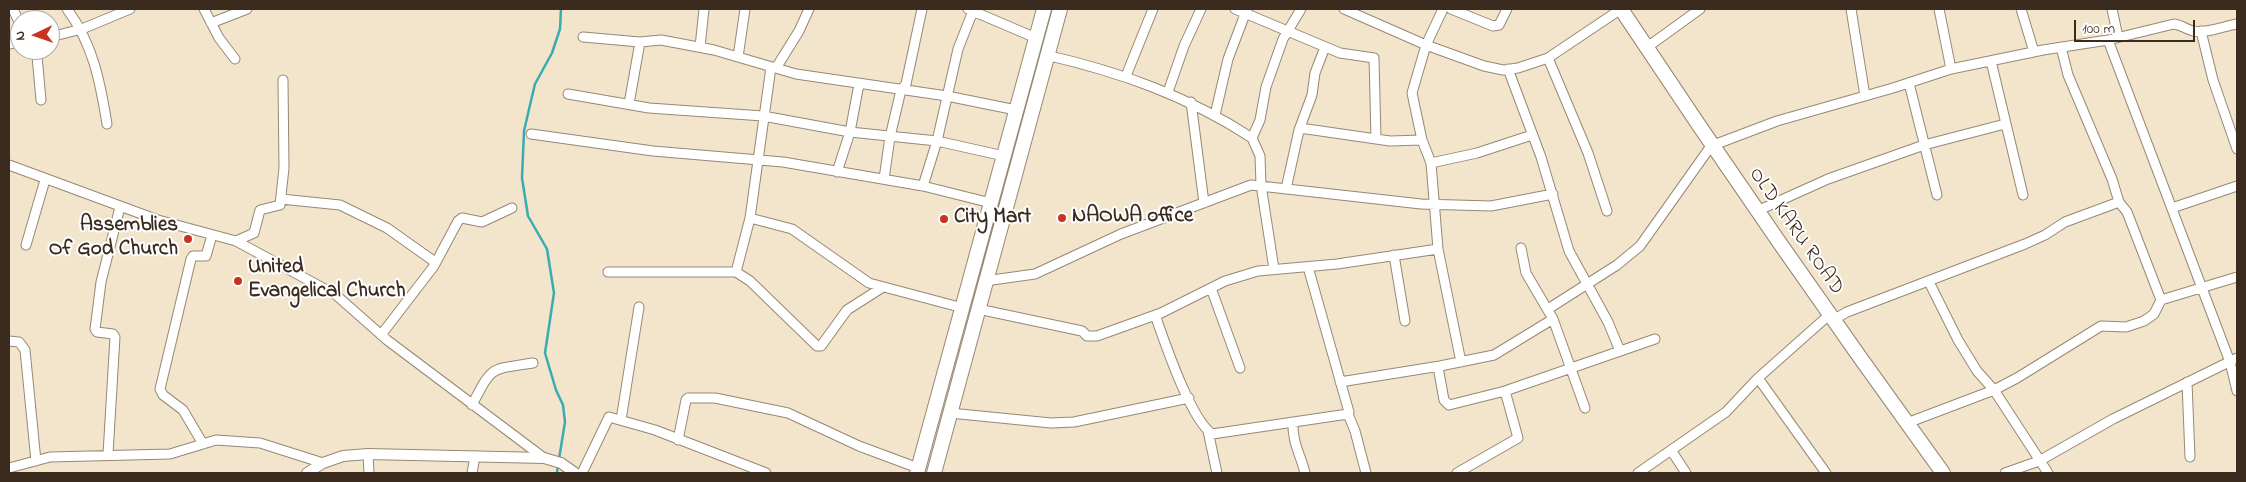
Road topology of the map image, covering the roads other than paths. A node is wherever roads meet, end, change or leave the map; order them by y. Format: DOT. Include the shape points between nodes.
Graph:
graph roads {
  1 [pos="67,9"];
  2 [pos="130,9"];
  3 [pos="204,9"];
  4 [pos="247,9"];
  5 [pos="704,9"];
  6 [pos="745,9"];
  7 [pos="809,9"];
  8 [pos="922,9"];
  9 [pos="1044,9"];
  10 [pos="1060,9"];
  11 [pos="1153,9"];
  12 [pos="1201,9"];
  13 [pos="1235,9"];
  14 [pos="1301,9"];
  15 [pos="1344,9"];
  16 [pos="1443,9"];
  17 [pos="1451,9"];
  18 [pos="1507,9"];
  19 [pos="1621,9"];
  20 [pos="1700,9"];
  21 [pos="1851,9"];
  22 [pos="1939,9"];
  23 [pos="2021,9"];
  24 [pos="2112,9"];
  25 [pos="971,10"];
  26 [pos="1246,11"];
  27 [pos="211,23"];
  28 [pos="2237,24"];
  29 [pos="82,29"];
  30 [pos="2201,31"];
  31 [pos="1287,33"];
  32 [pos="60,34"];
  33 [pos="583,37"];
  34 [pos="2118,37"];
  35 [pos="1036,38"];
  36 [pos="2108,40"];
  37 [pos="640,42"];
  38 [pos="1426,45"];
  39 [pos="700,47"];
  40 [pos="1325,47"];
  41 [pos="2061,47"];
  42 [pos="1646,48"];
  43 [pos="2034,52"];
  44 [pos="1046,55"];
  45 [pos="738,57"];
  46 [pos="1548,58"];
  47 [pos="234,59"];
  48 [pos="37,60"];
  49 [pos="1991,60"];
  50 [pos="773,68"];
  51 [pos="1508,69"];
  52 [pos="1951,69"];
  53 [pos="1126,76"];
  54 [pos="283,80"];
  55 [pos="1909,83"];
  56 [pos="859,84"];
  57 [pos="901,90"];
  58 [pos="1168,92"];
  59 [pos="568,94"];
  60 [pos="947,96"];
  61 [pos="1865,96"];
  62 [pos="41,100"];
  63 [pos="1191,102"];
  64 [pos="629,104"];
  65 [pos="1016,110"];
  66 [pos="1215,115"];
  67 [pos="763,116"];
  68 [pos="107,124"];
  69 [pos="2005,124"];
  70 [pos="1300,128"];
  71 [pos="850,132"];
  72 [pos="530,134"];
  73 [pos="1532,135"];
  74 [pos="890,137"];
  75 [pos="1252,138"];
  76 [pos="1376,139"];
  77 [pos="937,140"];
  78 [pos="1422,140"];
  79 [pos="1924,145"];
  80 [pos="1711,146"];
  81 [pos="2237,149"];
  82 [pos="1004,156"];
  83 [pos="757,159"];
  84 [pos="1431,163"];
  85 [pos="9,165"];
  86 [pos="837,172"];
  87 [pos="45,180"];
  88 [pos="884,180"];
  89 [pos="923,186"];
  90 [pos="1261,186"];
  91 [pos="2237,186"];
  92 [pos="1286,189"];
  93 [pos="1553,194"];
  94 [pos="1937,195"];
  95 [pos="2023,195"];
  96 [pos="280,199"];
  97 [pos="2119,202"];
  98 [pos="991,203"];
  99 [pos="1204,203"];
  100 [pos="1436,204"];
  101 [pos="120,207"];
  102 [pos="512,208"];
  103 [pos="2172,208"];
  104 [pos="1607,211"];
  105 [pos="1757,211"];
  106 [pos="750,218"];
  107 [pos="212,235"];
  108 [pos="236,241"];
  109 [pos="26,245"];
  110 [pos="1438,248"];
  111 [pos="1521,248"];
  112 [pos="1394,255"];
  113 [pos="435,262"];
  114 [pos="1308,267"];
  115 [pos="1274,270"];
  116 [pos="608,272"];
  117 [pos="736,272"];
  118 [pos="2237,277"];
  119 [pos="986,281"];
  120 [pos="1929,282"];
  121 [pos="1588,284"];
  122 [pos="2201,286"];
  123 [pos="883,287"];
  124 [pos="1211,288"];
  125 [pos="2161,300"];
  126 [pos="639,307"];
  127 [pos="963,308"];
  128 [pos="978,309"];
  129 [pos="1548,310"];
  130 [pos="1154,315"];
  131 [pos="1831,318"];
  132 [pos="1553,320"];
  133 [pos="1405,321"];
  134 [pos="381,335"];
  135 [pos="1655,339"];
  136 [pos="9,342"];
  137 [pos="1620,351"];
  138 [pos="2234,360"];
  139 [pos="1461,362"];
  140 [pos="533,363"];
  141 [pos="1438,367"];
  142 [pos="1240,368"];
  143 [pos="1572,368"];
  144 [pos="1758,378"];
  145 [pos="1340,382"];
  146 [pos="2187,382"];
  147 [pos="1994,390"];
  148 [pos="1505,391"];
  149 [pos="2237,391"];
  150 [pos="1189,398"];
  151 [pos="472,405"];
  152 [pos="1585,408"];
  153 [pos="950,413"];
  154 [pos="1348,414"];
  155 [pos="621,420"];
  156 [pos="1293,422"];
  157 [pos="1906,423"];
  158 [pos="1208,431"];
  159 [pos="678,440"];
  160 [pos="203,444"];
  161 [pos="1671,450"];
  162 [pos="108,454"];
  163 [pos="368,454"];
  164 [pos="475,456"];
  165 [pos="2190,457"];
  166 [pos="544,458"];
  167 [pos="36,460"];
  168 [pos="2039,461"];
  169 [pos="323,462"];
  170 [pos="9,471"];
  171 [pos="917,471"];
  172 [pos="307,473"];
  173 [pos="369,473"];
  174 [pos="472,473"];
  175 [pos="574,473"];
  176 [pos="582,473"];
  177 [pos="766,473"];
  178 [pos="934,473"];
  179 [pos="1218,473"];
  180 [pos="1305,473"];
  181 [pos="1366,473"];
  182 [pos="1457,473"];
  183 [pos="1638,473"];
  184 [pos="1686,473"];
  185 [pos="1826,473"];
  186 [pos="1943,473"];
  187 [pos="2005,473"];
  188 [pos="2048,473"];
  1 -- 29 [label="street"];
  2 -- 29 [label="street"];
  3 -- 27 [label="street"];
  4 -- 27 [label="street"];
  5 -- 39 [label="street"];
  6 -- 45 [label="street"];
  7 -- 50 [label="street" via="799,31"];
  8 -- 57 [label="street" via="906,84"];
  9 -- 35 [label="main road"];
  10 -- 44 [label="main road"];
  11 -- 53 [label="street"];
  12 -- 58 [label="street"];
  13 -- 26 [label="street"];
  14 -- 31 [label="street"];
  15 -- 38 [label="street"];
  16 -- 38 [label="street"];
  17 -- 18 [label="street" via="1493,26 1499,25"];
  19 -- 42 [label="main road, OLD KARU ROAD"];
  19 -- 46 [label="street"];
  20 -- 42 [label="street"];
  21 -- 61 [label="street"];
  22 -- 52 [label="street"];
  23 -- 43 [label="street"];
  24 -- 34 [label="street"];
  25 -- 35 [label="street"];
  25 -- 60 [label="street"];
  26 -- 31 [label="street"];
  26 -- 66 [label="street" via="1228,59"];
  27 -- 47 [label="street"];
  28 -- 30 [label="street"];
  29 -- 32 [label="street"];
  29 -- 68 [label="street" via="99,80"];
  30 -- 34 [label="street" via="2191,31 2174,24"];
  30 -- 81 [label="street" via="2213,80"];
  31 -- 40 [label="street"];
  31 -- 75 [label="street" via="1266,87 1260,120"];
  33 -- 37 [label="street"];
  34 -- 36 [label="street"];
  35 -- 65 [label="main road"];
  36 -- 41 [label="street"];
  36 -- 103 [label="street"];
  37 -- 39 [label="street" via="661,40"];
  37 -- 64 [label="street"];
  38 -- 51 [label="street" via="1484,66"];
  38 -- 78 [label="street" via="1412,93"];
  39 -- 45 [label="street"];
  40 -- 70 [label="street"];
  40 -- 76 [label="street" via="1340,53 1374,58"];
  41 -- 43 [label="street"];
  41 -- 97 [label="street" via="2068,75"];
  42 -- 80 [label="main road, OLD KARU ROAD"];
  43 -- 49 [label="street"];
  44 -- 53 [label="street"];
  44 -- 119 [label="main road"];
  45 -- 50 [label="street"];
  46 -- 51 [label="street"];
  46 -- 104 [label="street" via="1588,153"];
  48 -- 62 [label="street"];
  49 -- 52 [label="street"];
  49 -- 69 [label="street"];
  50 -- 56 [label="street"];
  50 -- 67 [label="street"];
  51 -- 73 [label="street"];
  52 -- 55 [label="street"];
  53 -- 58 [label="street"];
  54 -- 96 [label="street" via="284,168"];
  55 -- 61 [label="street"];
  55 -- 79 [label="street"];
  56 -- 57 [label="street"];
  56 -- 71 [label="street"];
  57 -- 60 [label="street"];
  57 -- 74 [label="street"];
  58 -- 63 [label="street"];
  59 -- 64 [label="street"];
  60 -- 65 [label="street"];
  60 -- 77 [label="street"];
  61 -- 80 [label="street" via="1778,121"];
  63 -- 66 [label="street"];
  63 -- 99 [label="street"];
  64 -- 67 [label="street"];
  65 -- 82 [label="main road"];
  66 -- 75 [label="street"];
  67 -- 71 [label="street"];
  67 -- 83 [label="street"];
  69 -- 79 [label="street"];
  69 -- 95 [label="street"];
  70 -- 76 [label="street"];
  70 -- 92 [label="street"];
  71 -- 74 [label="street"];
  71 -- 86 [label="street"];
  72 -- 83 [label="street" via="653,151"];
  73 -- 84 [label="street" via="1477,153"];
  73 -- 93 [label="street"];
  74 -- 77 [label="street"];
  74 -- 88 [label="street"];
  75 -- 90 [label="street" via="1260,156"];
  76 -- 78 [label="street"];
  77 -- 82 [label="street"];
  77 -- 89 [label="street"];
  78 -- 84 [label="street"];
  79 -- 94 [label="street"];
  79 -- 105 [label="street" via="1828,179"];
  80 -- 105 [label="main road, OLD KARU ROAD"];
  80 -- 121 [label="street" via="1640,246"];
  82 -- 98 [label="main road"];
  83 -- 86 [label="street"];
  83 -- 106 [label="street"];
  84 -- 100 [label="street"];
  85 -- 87 [label="street"];
  86 -- 88 [label="street"];
  87 -- 101 [label="street"];
  87 -- 109 [label="street"];
  88 -- 89 [label="street"];
  89 -- 98 [label="street"];
  90 -- 92 [label="street"];
  90 -- 99 [label="street" via="1251,186"];
  90 -- 115 [label="street"];
  91 -- 103 [label="street"];
  92 -- 100 [label="street"];
  93 -- 100 [label="street" via="1491,206"];
  93 -- 121 [label="street" via="1569,251"];
  96 -- 108 [label="street" via="278,207 260,210 254,233"];
  96 -- 113 [label="street" via="340,205 387,228"];
  97 -- 120 [label="street"];
  97 -- 125 [label="street" via="2127,212"];
  98 -- 127 [label="main road"];
  99 -- 119 [label="street" via="1121,234 1034,274"];
  100 -- 110 [label="street"];
  101 -- 107 [label="street"];
  101 -- 162 [label="street" via="101,282 95,328 97,332 115,337"];
  102 -- 113 [label="street" via="482,222 462,218"];
  103 -- 122 [label="street"];
  105 -- 131 [label="main road, OLD KARU ROAD"];
  106 -- 117 [label="street"];
  106 -- 123 [label="street" via="792,229 865,281"];
  107 -- 108 [label="street"];
  107 -- 160 [label="street" via="206,256 193,256 191,259 160,389 183,410"];
  108 -- 134 [label="street" via="336,295"];
  110 -- 112 [label="street"];
  110 -- 139 [label="street"];
  111 -- 129 [label="street" via="1526,274"];
  112 -- 114 [label="street"];
  112 -- 133 [label="street"];
  113 -- 134 [label="street"];
  114 -- 115 [label="street"];
  114 -- 145 [label="street"];
  115 -- 124 [label="street" via="1258,271"];
  116 -- 117 [label="street"];
  117 -- 123 [label="street" via="750,281 817,346 821,346 847,310"];
  118 -- 122 [label="street"];
  119 -- 128 [label="main road"];
  120 -- 131 [label="street"];
  120 -- 147 [label="street" via="1958,340 1977,371"];
  121 -- 129 [label="street"];
  121 -- 137 [label="street"];
  122 -- 125 [label="street"];
  122 -- 138 [label="street"];
  123 -- 127 [label="street"];
  124 -- 130 [label="street"];
  124 -- 142 [label="street"];
  125 -- 147 [label="street" via="2154,314 2144,321 2126,327 2100,326"];
  126 -- 155 [label="street"];
  127 -- 171 [label="main road"];
  128 -- 130 [label="street" via="1082,331 1087,336 1097,336"];
  128 -- 153 [label="main road"];
  129 -- 132 [label="street"];
  130 -- 150 [label="street"];
  131 -- 144 [label="street"];
  131 -- 157 [label="main road, OLD KARU ROAD"];
  132 -- 139 [label="street" via="1494,355"];
  132 -- 143 [label="street"];
  134 -- 151 [label="street"];
  135 -- 137 [label="street"];
  136 -- 167 [label="street" via="19,342 24,350"];
  137 -- 143 [label="street"];
  138 -- 146 [label="street"];
  138 -- 149 [label="street"];
  139 -- 141 [label="street"];
  140 -- 151 [label="street" via="488,374"];
  141 -- 145 [label="street"];
  141 -- 148 [label="street" via="1446,404"];
  143 -- 148 [label="street"];
  143 -- 152 [label="street"];
  144 -- 161 [label="street" via="1726,412"];
  144 -- 185 [label="street"];
  145 -- 154 [label="street"];
  146 -- 165 [label="street"];
  146 -- 168 [label="street"];
  147 -- 157 [label="street"];
  147 -- 168 [label="street"];
  148 -- 182 [label="street" via="1518,438"];
  150 -- 153 [label="street" via="1074,422 1050,423"];
  150 -- 158 [label="street"];
  151 -- 166 [label="street"];
  153 -- 178 [label="main road"];
  154 -- 156 [label="street"];
  154 -- 181 [label="street"];
  155 -- 159 [label="street"];
  155 -- 176 [label="street" via="609,417 606,421"];
  156 -- 158 [label="street" via="1216,434"];
  156 -- 180 [label="street" via="1297,454"];
  157 -- 186 [label="main road, OLD KARU ROAD"];
  158 -- 179 [label="street"];
  159 -- 171 [label="street" via="686,400 715,398 788,413"];
  159 -- 177 [label="street"];
  160 -- 162 [label="street" via="170,454"];
  160 -- 169 [label="street" via="216,440 260,443"];
  161 -- 183 [label="street"];
  161 -- 184 [label="street"];
  162 -- 167 [label="street"];
  163 -- 164 [label="street"];
  163 -- 169 [label="street"];
  163 -- 173 [label="street"];
  164 -- 166 [label="street"];
  164 -- 174 [label="street"];
  166 -- 175 [label="street" via="561,463"];
  167 -- 170 [label="street"];
  168 -- 187 [label="street"];
  168 -- 188 [label="street"];
  169 -- 172 [label="street"];
}
